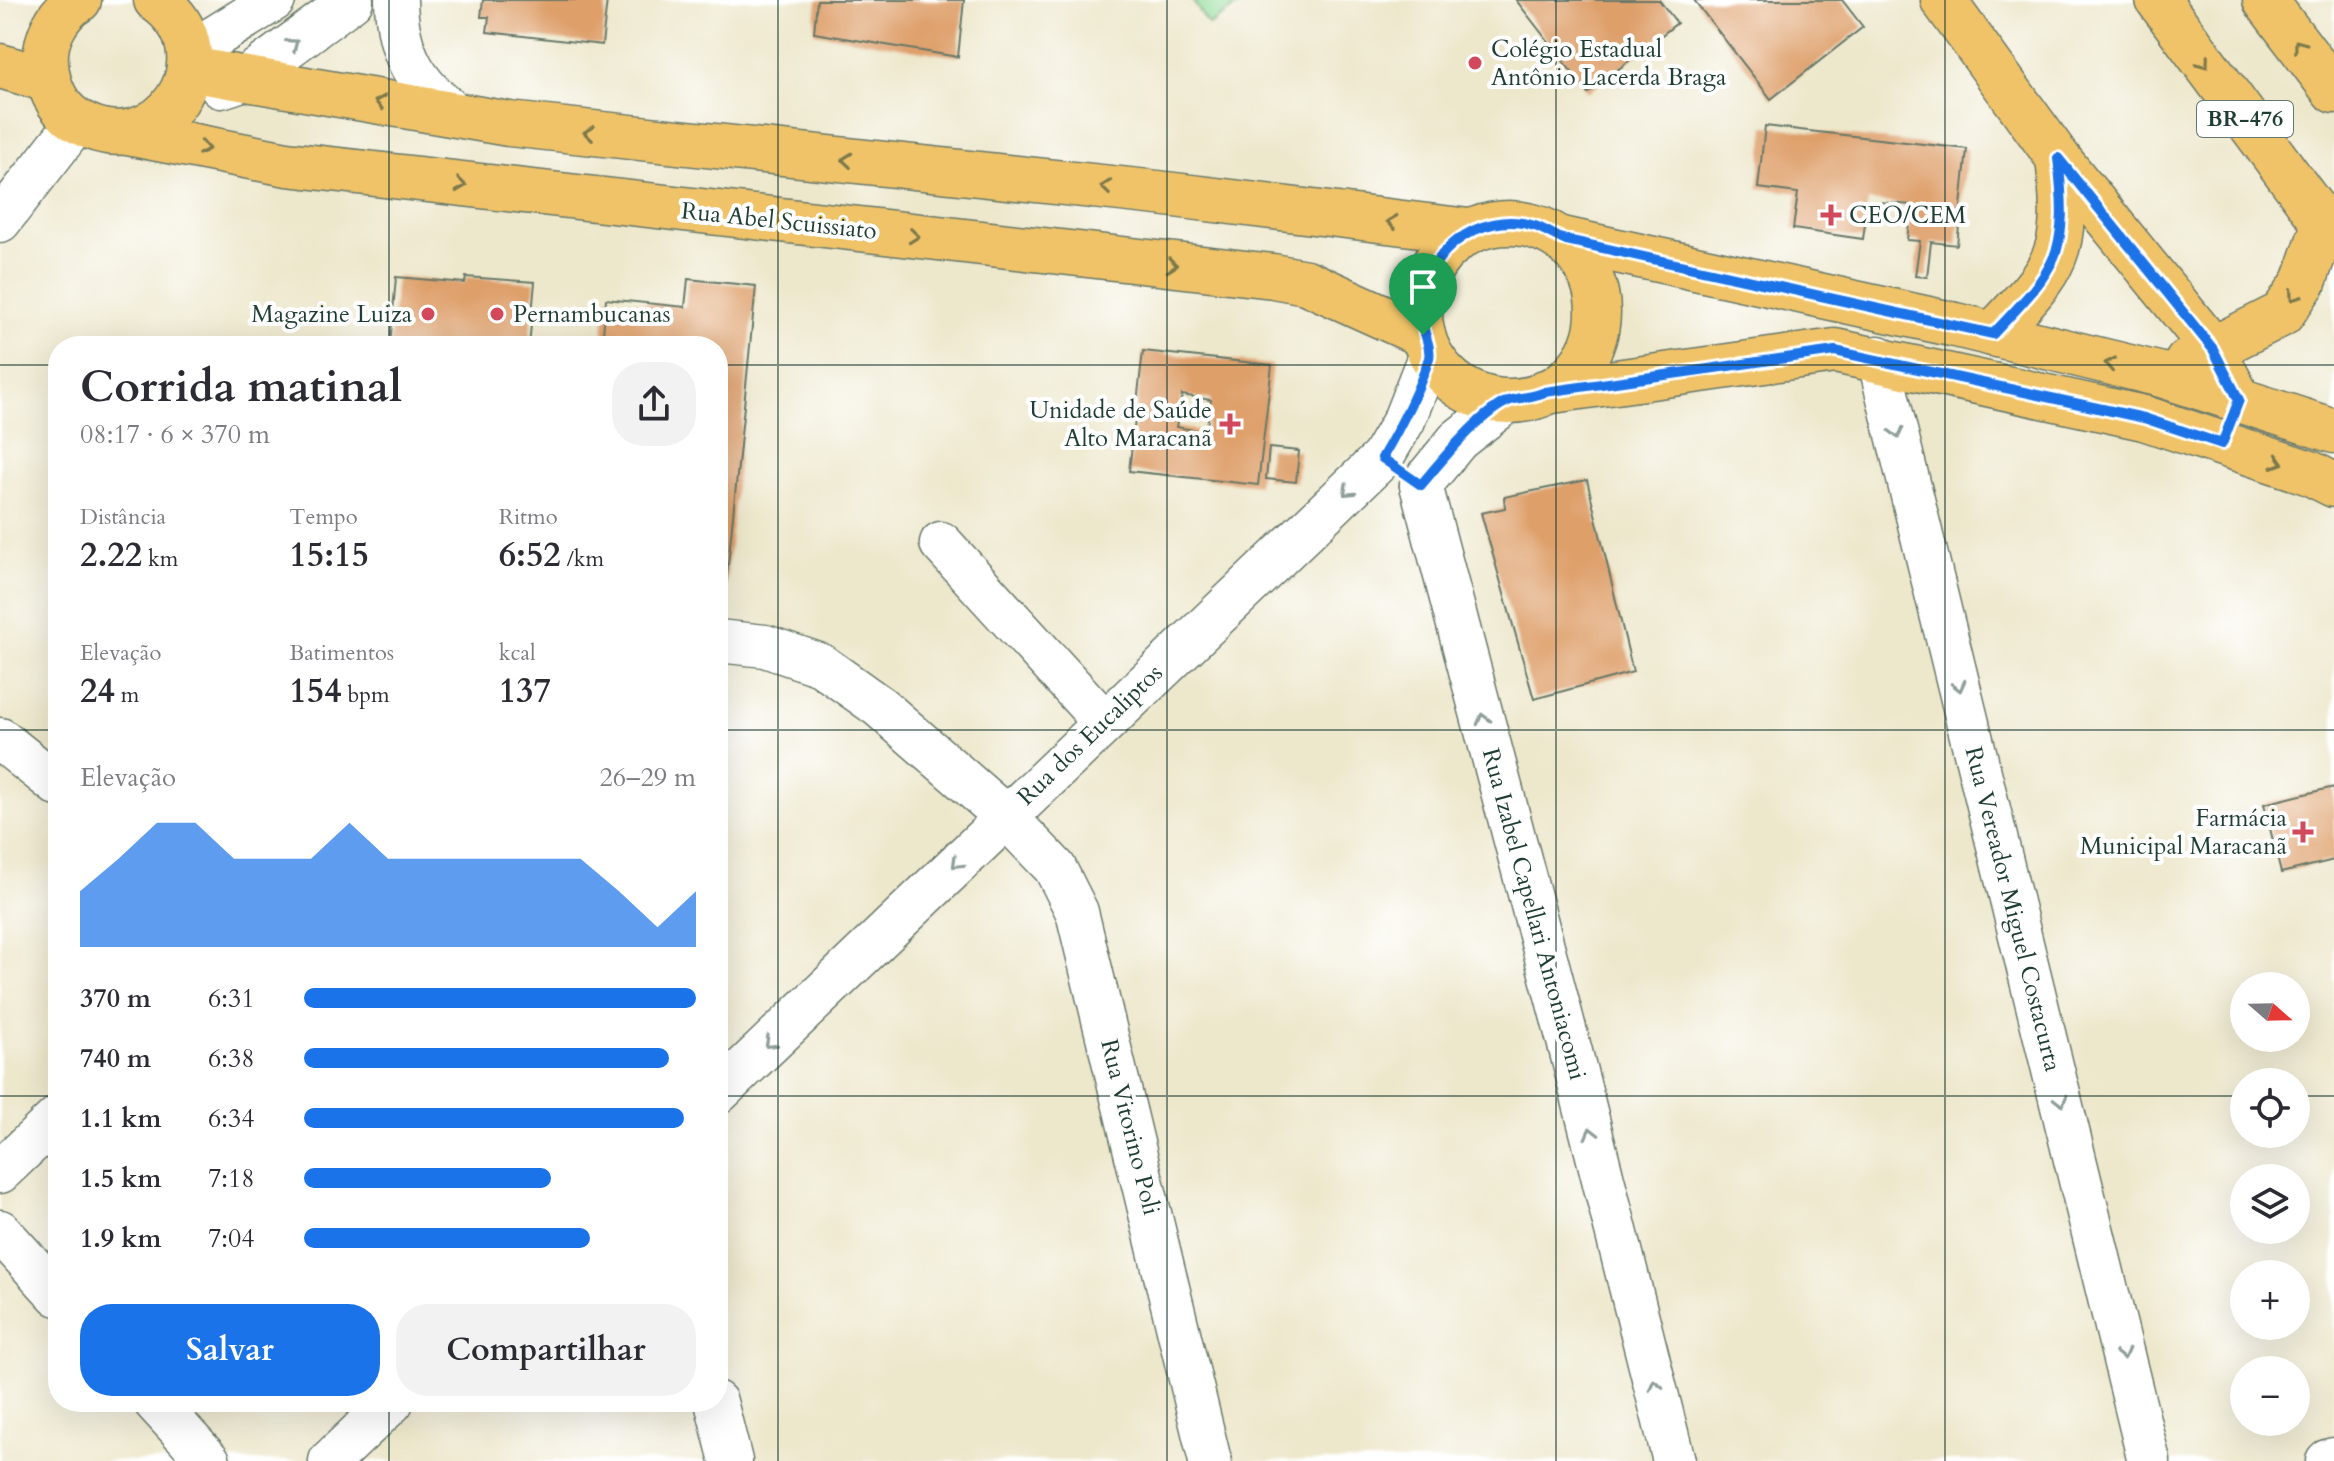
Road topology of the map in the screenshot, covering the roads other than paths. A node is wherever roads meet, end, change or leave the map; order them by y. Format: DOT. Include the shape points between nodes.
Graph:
graph roads {
  1 [pos="156,0"];
  2 [pos="274,0"];
  3 [pos="352,0"];
  4 [pos="396,0"];
  5 [pos="1943,0"];
  6 [pos="2158,0"];
  7 [pos="2265,0"];
  8 [pos="71,1"];
  9 [pos="0,66"];
  10 [pos="184,76"];
  11 [pos="245,79"];
  12 [pos="48,80"];
  13 [pos="2334,91"];
  14 [pos="457,115"];
  15 [pos="78,121"];
  16 [pos="127,133"];
  17 [pos="2058,158"];
  18 [pos="4,209"];
  19 [pos="1469,231"];
  20 [pos="2329,231"];
  21 [pos="1562,239"];
  22 [pos="1993,334"];
  23 [pos="1427,345"];
  24 [pos="2213,349"];
  25 [pos="1878,357"];
  26 [pos="2162,375"];
  27 [pos="1527,397"];
  28 [pos="2239,400"];
  29 [pos="2334,431"];
  30 [pos="2222,444"];
  31 [pos="1382,458"];
  32 [pos="1421,485"];
  33 [pos="2334,485"];
  34 [pos="941,543"];
  35 [pos="728,642"];
  36 [pos="1104,722"];
  37 [pos="0,739"];
  38 [pos="48,777"];
  39 [pos="1005,816"];
  40 [pos="728,1083"];
  41 [pos="48,1126"];
  42 [pos="0,1172"];
  43 [pos="0,1231"];
  44 [pos="48,1284"];
  45 [pos="164,1412"];
  46 [pos="381,1412"];
  47 [pos="719,1412"];
  48 [pos="2334,1459"];
  49 [pos="209,1461"];
  50 [pos="330,1461"];
  51 [pos="731,1461"];
  52 [pos="1210,1461"];
  53 [pos="1674,1461"];
  54 [pos="2149,1461"];
  55 [pos="2327,1461"];
  1 -- 10 [label="main road" via="177,20"];
  2 -- 10 [label="street"];
  11 -- 3 [label="street, one-way"];
  4 -- 14 [label="street" via="403,54 416,78"];
  5 -- 17 [label="main road"];
  6 -- 20 [label="main road, BR-476, one-way"];
  13 -- 7 [label="main road, one-way"];
  8 -- 12 [label="main road" via="49,38"];
  9 -- 12 [label="main road"];
  10 -- 11 [label="main road"];
  10 -- 16 [label="main road" via="162,118"];
  14 -- 11 [label="main road, one-way"];
  12 -- 15 [label="main road" via="56,100"];
  19 -- 14 [label="main road, one-way"];
  15 -- 16 [label="main road, Rua Abel Scuissiato" via="93,129"];
  15 -- 18 [label="street"];
  16 -- 23 [label="main road, Rua Abel Scuissiato, one-way" via="303,166 1273,276 1344,297"];
  17 -- 22 [label="main road" via="2064,213 2058,251 2033,292"];
  17 -- 24 [label="main road"];
  19 -- 21 [label="main road" via="1522,224"];
  19 -- 23 [label="main road" via="1448,246 1422,290 1420,313"];
  20 -- 24 [label="main road, one-way" via="2282,314"];
  21 -- 22 [label="main road"];
  21 -- 27 [label="main road" via="1583,259 1596,285 1595,339 1567,380"];
  26 -- 22 [label="main road, one-way"];
  23 -- 27 [label="main road" via="1450,379 1477,396"];
  23 -- 31 [label="street, Rua dos Eucaliptos" via="1404,420"];
  24 -- 26 [label="main road"];
  24 -- 28 [label="main road"];
  25 -- 27 [label="main road" via="1835,351 1801,354"];
  25 -- 30 [label="main road" via="2144,418"];
  25 -- 54 [label="street, Rua Vereador Miguel Costacurta, one-way"];
  26 -- 28 [label="main road"];
  27 -- 32 [label="street" via="1458,440"];
  28 -- 29 [label="main road"];
  28 -- 30 [label="main road"];
  30 -- 33 [label="main road, one-way"];
  31 -- 32 [label="street"];
  31 -- 36 [label="street, Rua dos Eucaliptos, one-way"];
  53 -- 32 [label="street, Rua Izabel Capellari Antoniacomi, one-way"];
  34 -- 36 [label="street"];
  35 -- 39 [label="street, Rua Vitorino Poli" via="765,646 821,665 880,707"];
  36 -- 39 [label="street, Rua dos Eucaliptos"];
  37 -- 38 [label="street"];
  39 -- 40 [label="street, Rua dos Eucaliptos, one-way"];
  39 -- 52 [label="street, Rua Vitorino Poli" via="1055,868 1077,912"];
  41 -- 42 [label="street"];
  43 -- 44 [label="street"];
  45 -- 49 [label="street"];
  46 -- 50 [label="street"];
  47 -- 51 [label="street"];
  48 -- 55 [label="street"];
}
